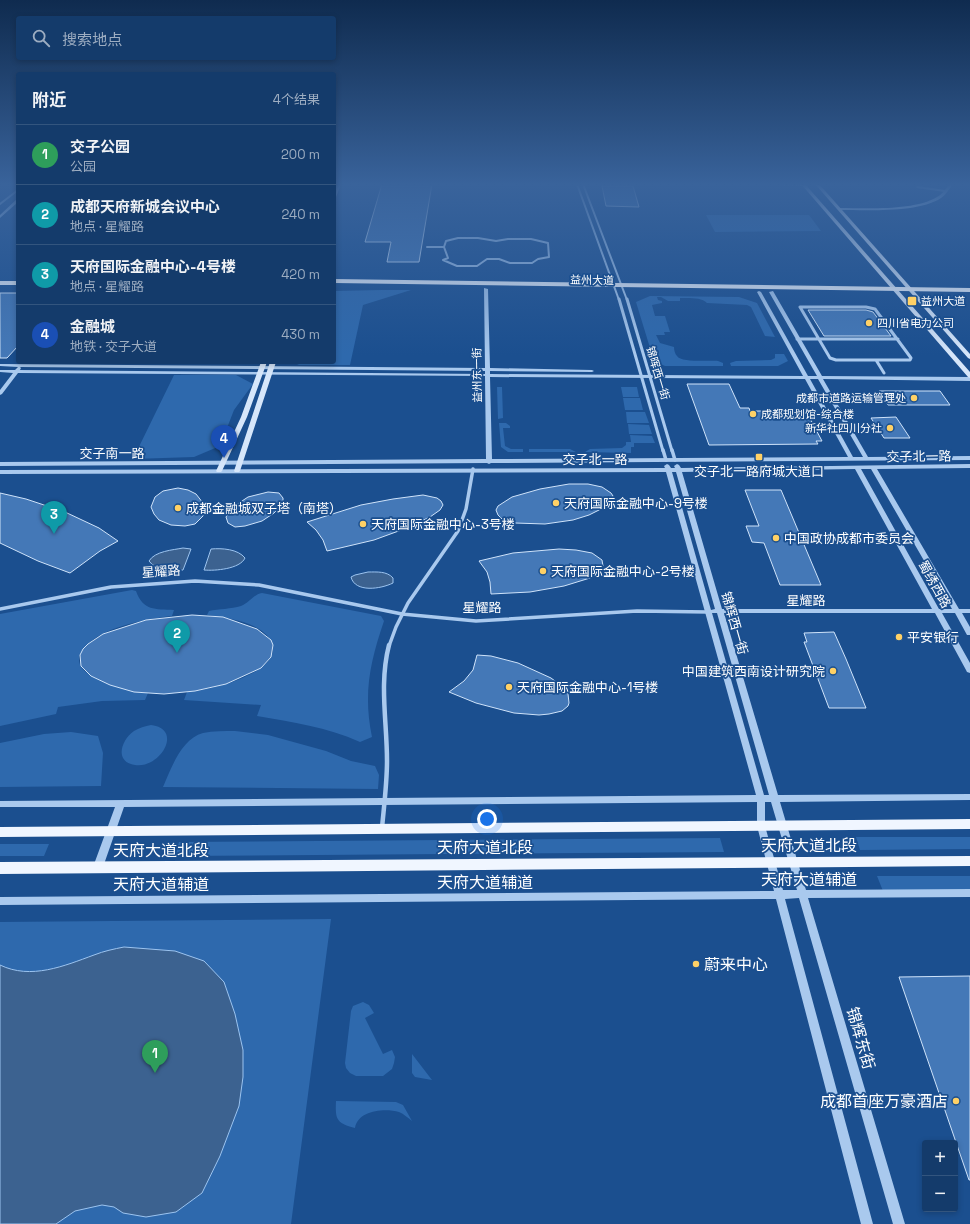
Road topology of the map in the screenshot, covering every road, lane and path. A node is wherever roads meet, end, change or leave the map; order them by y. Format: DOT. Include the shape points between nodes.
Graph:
graph roads {
  1 [pos="446,241"];
  2 [pos="540,241"];
  3 [pos="598,241"];
  4 [pos="606,241"];
  5 [pos="854,241"];
  6 [pos="868,241"];
  7 [pos="427,247"];
  8 [pos="444,247"];
  9 [pos="0,276"];
  10 [pos="16,277"];
  11 [pos="336,281"];
  12 [pos="0,283"];
  13 [pos="16,283"];
  14 [pos="336,288"];
  15 [pos="616,288"];
  16 [pos="624,288"];
  17 [pos="486,289"];
  18 [pos="895,289"];
  19 [pos="910,289"];
  20 [pos="970,290"];
  21 [pos="759,292"];
  22 [pos="771,292"];
  23 [pos="900,294"];
  24 [pos="915,294"];
  25 [pos="970,295"];
  26 [pos="797,339"];
  27 [pos="818,339"];
  28 [pos="898,339"];
  29 [pos="970,357"];
  30 [pos="876,360"];
  31 [pos="23,364"];
  32 [pos="0,365"];
  33 [pos="262,367"];
  34 [pos="271,368"];
  35 [pos="0,371"];
  36 [pos="17,371"];
  37 [pos="487,372"];
  38 [pos="640,374"];
  39 [pos="649,374"];
  40 [pos="884,374"];
  41 [pos="804,375"];
  42 [pos="818,375"];
  43 [pos="970,376"];
  44 [pos="0,393"];
  45 [pos="851,458"];
  46 [pos="866,458"];
  47 [pos="970,458"];
  48 [pos="666,460"];
  49 [pos="675,460"];
  50 [pos="489,462"];
  51 [pos="239,463"];
  52 [pos="0,464"];
  53 [pos="223,464"];
  54 [pos="970,466"];
  55 [pos="873,467"];
  56 [pos="857,468"];
  57 [pos="473,469"];
  58 [pos="668,470"];
  59 [pos="678,470"];
  60 [pos="219,471"];
  61 [pos="237,471"];
  62 [pos="0,472"];
  63 [pos="0,609"];
  64 [pos="719,611"];
  65 [pos="937,611"];
  66 [pos="957,611"];
  67 [pos="970,611"];
  68 [pos="708,612"];
  69 [pos="402,614"];
  70 [pos="970,633"];
  71 [pos="970,670"];
  72 [pos="970,797"];
  73 [pos="761,799"];
  74 [pos="775,799"];
  75 [pos="384,802"];
  76 [pos="121,803"];
  77 [pos="0,804"];
  78 [pos="970,824"];
  79 [pos="761,826"];
  80 [pos="783,826"];
  81 [pos="382,829"];
  82 [pos="111,831"];
  83 [pos="0,832"];
  84 [pos="970,860"];
  85 [pos="771,862"];
  86 [pos="793,862"];
  87 [pos="98,867"];
  88 [pos="0,868"];
  89 [pos="970,893"];
  90 [pos="802,894"];
  91 [pos="780,895"];
  92 [pos="0,901"];
  93 [pos="868,1224"];
  94 [pos="899,1224"];
  1 -- 8 [label="street"];
  2 -- 8 [label="street" via="548,243 549,257 532,263 487,259 478,266 457,266 443,260 448,258"];
  3 -- 15 [label="street, 锦晖西一街"];
  4 -- 16 [label="street, 锦晖西一街"];
  5 -- 18 [label="main road"];
  6 -- 19 [label="main road"];
  7 -- 8 [label="street"];
  9 -- 10 [label="main road"];
  11 -- 15 [label="main road, 益州大道"];
  12 -- 13 [label="main road"];
  14 -- 17 [label="main road, 益州大道"];
  15 -- 16 [label="main road, 益州大道"];
  15 -- 17 [label="main road, 益州大道"];
  15 -- 38 [label="street, 锦晖西一街"];
  16 -- 18 [label="main road, 益州大道"];
  16 -- 21 [label="main road, 益州大道"];
  16 -- 39 [label="street, 锦晖西一街"];
  17 -- 37 [label="street, 益州东一街"];
  18 -- 19 [label="main road, 益州大道"];
  18 -- 23 [label="main road"];
  19 -- 20 [label="main road, 益州大道"];
  19 -- 24 [label="main road"];
  21 -- 22 [label="main road, 益州大道"];
  21 -- 41 [label="street"];
  22 -- 23 [label="main road, 益州大道"];
  22 -- 26 [label="street"];
  23 -- 24 [label="main road, 益州大道"];
  23 -- 43 [label="main road"];
  24 -- 25 [label="main road, 益州大道"];
  24 -- 29 [label="main road"];
  26 -- 27 [label="street"];
  26 -- 42 [label="street"];
  27 -- 28 [label="street"];
  27 -- 28 [label="street" via="800,307 875,309"];
  27 -- 30 [label="street" via="830,358"];
  28 -- 30 [label="street" via="910,360"];
  30 -- 40 [label="street"];
  31 -- 32 [label="street"];
  31 -- 33 [label="street"];
  31 -- 36 [label="street"];
  33 -- 34 [label="street"];
  33 -- 36 [label="street"];
  33 -- 53 [label="main road"];
  34 -- 37 [label="street"];
  34 -- 51 [label="main road"];
  35 -- 36 [label="street"];
  36 -- 44 [label="street"];
  37 -- 38 [label="street"];
  37 -- 50 [label="street, 益州东一街"];
  38 -- 39 [label="street"];
  38 -- 48 [label="street, 锦晖西一街"];
  39 -- 41 [label="street"];
  39 -- 49 [label="street, 锦晖西一街"];
  40 -- 42 [label="street"];
  40 -- 43 [label="street"];
  41 -- 42 [label="street"];
  41 -- 45 [label="street"];
  42 -- 43 [label="street"];
  42 -- 46 [label="street"];
  45 -- 46 [label="street, 交子北一路"];
  45 -- 49 [label="street, 交子北一路"];
  46 -- 47 [label="street, 交子北一路"];
  48 -- 49 [label="street, 交子北一路"];
  48 -- 50 [label="street, 交子北一路"];
  48 -- 58 [label="street, 锦辉西一街"];
  49 -- 59 [label="street, 锦辉西一街"];
  50 -- 51 [label="street, 交子北一路"];
  51 -- 53 [label="street, 交子北一路"];
  51 -- 61 [label="main road"];
  52 -- 53 [label="street, 交子南一路"];
  53 -- 60 [label="main road"];
  54 -- 55 [label="street, 交子北一路"];
  55 -- 56 [label="street, 交子北一路"];
  55 -- 66 [label="street, 蜀绣西路"];
  56 -- 59 [label="street, 交子北一路"];
  56 -- 65 [label="street, 蜀绣西路"];
  57 -- 58 [label="street, 交子北一路"];
  57 -- 61 [label="street, 交子北一路"];
  57 -- 69 [label="street" via="467,506 458,531 423,579"];
  58 -- 59 [label="street, 交子北一路"];
  58 -- 68 [label="street, 锦辉西一街"];
  59 -- 64 [label="street, 锦辉西一街"];
  60 -- 61 [label="street, 交子北一路"];
  60 -- 62 [label="street, 交子南一路"];
  63 -- 69 [label="street, 星耀路" via="76,593 195,581 259,585"];
  64 -- 65 [label="street, 星耀路"];
  64 -- 68 [label="street, 星耀路"];
  64 -- 74 [label="street, 锦辉西一街"];
  65 -- 66 [label="street, 星耀路"];
  65 -- 71 [label="street, 蜀绣西路"];
  66 -- 67 [label="street, 星耀路"];
  66 -- 70 [label="street, 蜀绣西路"];
  68 -- 69 [label="street, 星耀路" via="637,611 476,621"];
  68 -- 73 [label="street, 锦辉西一街"];
  69 -- 75 [label="street" via="389,644 384,672 383,713 387,762"];
  72 -- 74 [label="street"];
  73 -- 74 [label="street"];
  73 -- 75 [label="street"];
  73 -- 79 [label="street, 锦辉西一街"];
  74 -- 80 [label="street, 锦辉西一街"];
  75 -- 76 [label="street"];
  75 -- 81 [label="street"];
  76 -- 77 [label="street"];
  76 -- 82 [label="street"];
  78 -- 80 [label="main road, 天府大道北段"];
  79 -- 80 [label="main road, 天府大道北段"];
  79 -- 81 [label="main road, 天府大道北段"];
  79 -- 85 [label="street, 锦辉西一街"];
  80 -- 86 [label="street, 锦辉西一街"];
  81 -- 82 [label="main road, 天府大道北段"];
  82 -- 83 [label="main road, 天府大道北段"];
  82 -- 87 [label="street"];
  84 -- 86 [label="main road, 天府大道北段"];
  85 -- 86 [label="main road, 天府大道北段"];
  85 -- 87 [label="main road, 天府大道北段"];
  85 -- 91 [label="street"];
  86 -- 90 [label="street, 锦辉东街"];
  87 -- 88 [label="main road, 天府大道北段"];
  89 -- 90 [label="street, 天府大道辅道"];
  90 -- 91 [label="street, 天府大道辅道"];
  90 -- 94 [label="street, 锦辉东街"];
  91 -- 92 [label="street, 天府大道辅道"];
  91 -- 93 [label="street"];
}
